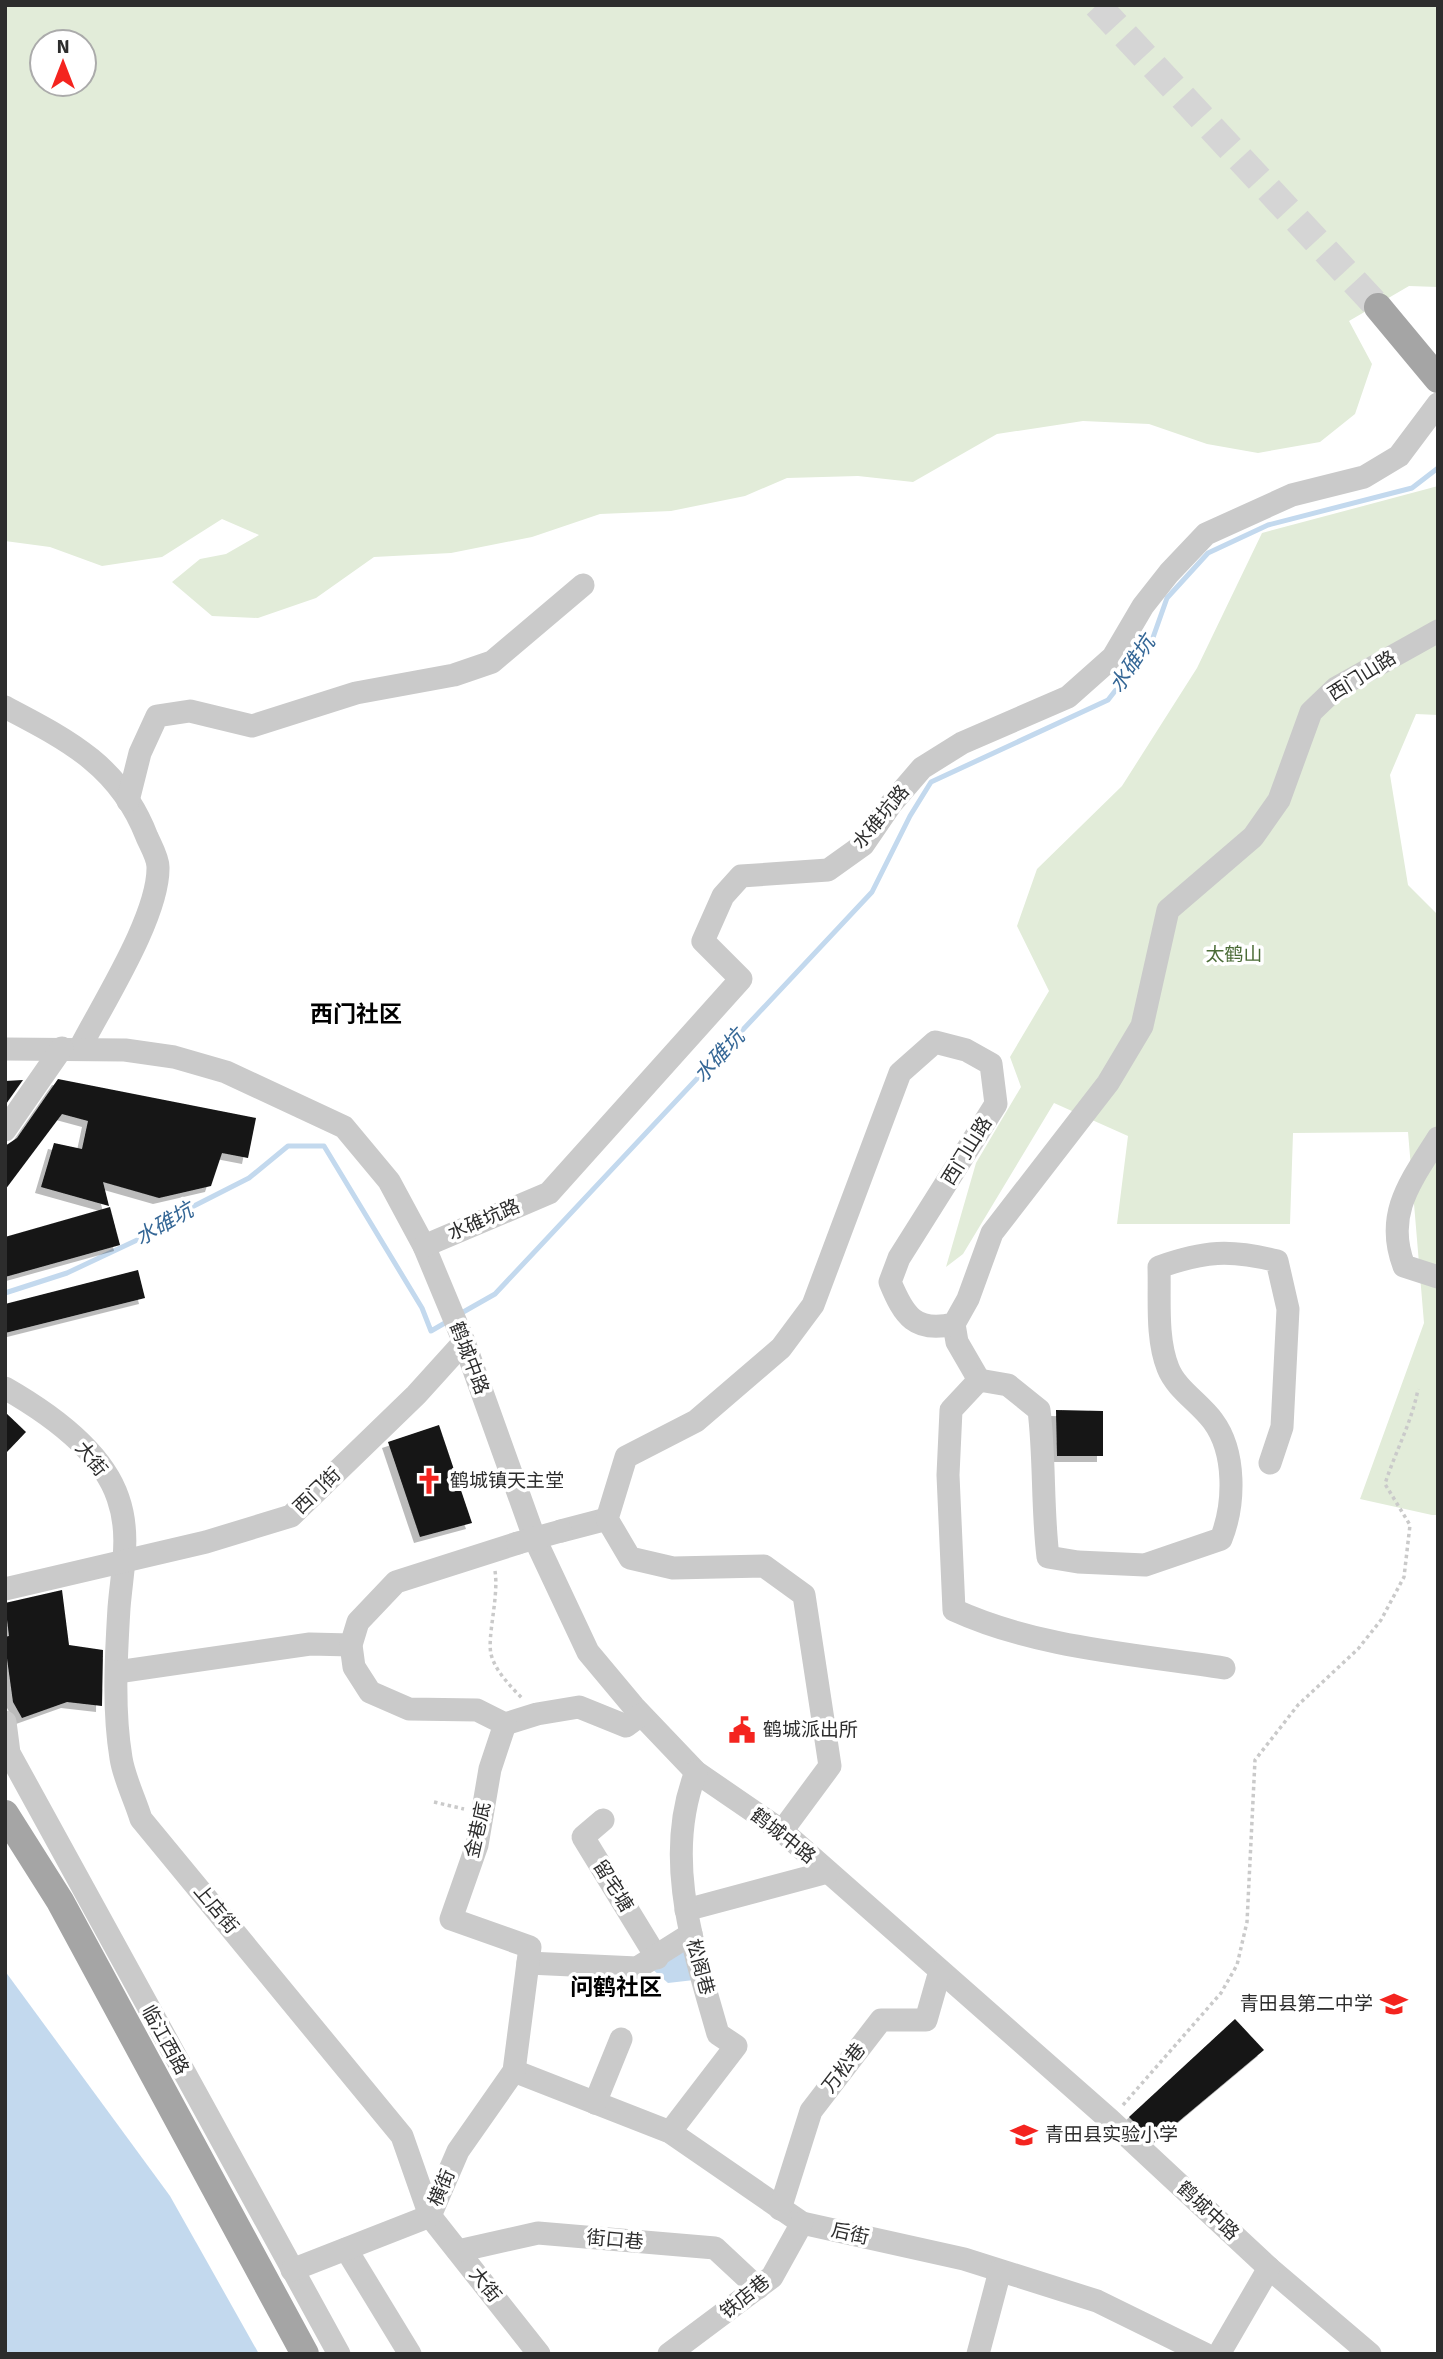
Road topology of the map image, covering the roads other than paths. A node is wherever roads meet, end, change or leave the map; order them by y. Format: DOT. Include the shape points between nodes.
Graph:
graph roads {
  1 [pos="1378,307"];
  2 [pos="1438,379"];
  3 [pos="1438,404"];
  4 [pos="583,585"];
  5 [pos="1438,631"];
  6 [pos="5,707"];
  7 [pos="128,801"];
  8 [pos="71,1048"];
  9 [pos="5,1049"];
  10 [pos="5,1130"];
  11 [pos="1438,1138"];
  12 [pos="424,1246"];
  13 [pos="1438,1277"];
  14 [pos="954,1324"];
  15 [pos="462,1336"];
  16 [pos="979,1380"];
  17 [pos="5,1388"];
  18 [pos="1270,1463"];
  19 [pos="607,1519"];
  20 [pos="124,1562"];
  21 [pos="5,1589"];
  22 [pos="351,1645"];
  23 [pos="1224,1668"];
  24 [pos="117,1672"];
  25 [pos="641,1715"];
  26 [pos="5,1722"];
  27 [pos="505,1724"];
  28 [pos="696,1772"];
  29 [pos="5,1814"];
  30 [pos="603,1820"];
  31 [pos="782,1831"];
  32 [pos="828,1872"];
  33 [pos="686,1910"];
  34 [pos="691,1934"];
  35 [pos="657,1958"];
  36 [pos="528,1963"];
  37 [pos="940,1971"];
  38 [pos="621,2039"];
  39 [pos="514,2071"];
  40 [pos="595,2103"];
  41 [pos="670,2132"];
  42 [pos="780,2210"];
  43 [pos="430,2216"];
  44 [pos="802,2223"];
  45 [pos="346,2249"];
  46 [pos="458,2251"];
  47 [pos="1269,2268"];
  48 [pos="292,2270"];
  49 [pos="1000,2271"];
  50 [pos="758,2288"];
  51 [pos="305,2354"];
  52 [pos="339,2354"];
  53 [pos="410,2354"];
  54 [pos="539,2354"];
  55 [pos="669,2354"];
  56 [pos="978,2354"];
  57 [pos="1205,2354"];
  58 [pos="1219,2354"];
  59 [pos="1370,2354"];
  1 -- 2 [label="main road"];
  3 -- 12 [label="street, 水碓坑路" via="1399,456 1364,477 1292,495 1206,534 1143,607 1113,657 1068,697 962,743 922,768 863,845 828,870 741,876 723,896 702,941 741,979 549,1194"];
  4 -- 7 [label="street" via="492,662 454,675 356,692 252,726 190,711 157,716"];
  5 -- 14 [label="street, 西门山路" via="1336,688 1311,712 1279,800 1253,837 1168,909 1142,1026 1108,1083 992,1233"];
  6 -- 7 [label="street" via="76,744 108,772"];
  7 -- 8 [label="street" via="141,819 158,866 148,914"];
  8 -- 9 [label="street, 鹤城中路"];
  8 -- 10 [label="street"];
  8 -- 12 [label="street, 鹤城中路" via="174,1057 226,1072 344,1127 389,1181"];
  11 -- 13 [label="street" via="1398,1207 1398,1250 1404,1266"];
  12 -- 15 [label="street, 鹤城中路"];
  14 -- 16 [label="street" via="957,1342"];
  14 -- 19 [label="street, 西门山路" via="923,1326 902,1312 890,1282 899,1258 996,1104 992,1064 966,1050 935,1042 900,1073 813,1305 781,1348 696,1422 626,1457"];
  15 -- 20 [label="street, 西门街" via="416,1395 291,1516"];
  15 -- 25 [label="street, 鹤城中路" via="534,1537 587,1652"];
  16 -- 18 [label="street" via="1008,1385 1038,1410 1048,1557 1144,1565 1221,1539 1231,1462 1214,1422 1168,1369 1161,1333 1159,1267 1198,1253 1250,1254 1277,1261 1289,1309 1282,1427"];
  16 -- 23 [label="street" via="951,1410 948,1475 954,1610 1044,1639"];
  17 -- 20 [label="street, 大街" via="48,1413 94,1457 118,1496 127,1539"];
  19 -- 22 [label="street, bridge" via="396,1582 358,1622"];
  19 -- 31 [label="street" via="630,1558 673,1568 764,1566 804,1595 830,1766"];
  20 -- 21 [label="street"];
  20 -- 24 [label="street, 上店街"];
  22 -- 24 [label="street" via="310,1644"];
  22 -- 27 [label="street" via="354,1667 370,1692 409,1710 477,1710"];
  24 -- 43 [label="street, 上店街" via="121,1759 141,1819 402,2136"];
  25 -- 27 [label="street" via="626,1726 579,1707"];
  25 -- 28 [label="street, 鹤城中路"];
  26 -- 48 [label="street, 临江西路" via="9,1753"];
  27 -- 36 [label="street, 金巷底" via="490,1769 477,1844 451,1919 530,1947"];
  28 -- 31 [label="street, 鹤城中路"];
  28 -- 33 [label="street, 松阁巷" via="687,1794 682,1842"];
  29 -- 51 [label="main road" via="60,1901"];
  30 -- 35 [label="street, 留宅塘" via="583,1837"];
  31 -- 32 [label="street, 鹤城中路"];
  32 -- 33 [label="street"];
  32 -- 37 [label="street, 鹤城中路"];
  33 -- 34 [label="street, 松阁巷"];
  34 -- 35 [label="street"];
  34 -- 41 [label="street, 松阁巷" via="718,2034 736,2046"];
  35 -- 36 [label="street" via="636,1968"];
  36 -- 39 [label="street"];
  37 -- 42 [label="street, 万松巷" via="926,2020 881,2020 811,2111"];
  37 -- 47 [label="street, 鹤城中路"];
  38 -- 40 [label="street"];
  39 -- 40 [label="street, 后街"];
  39 -- 43 [label="street, 横街" via="458,2151"];
  40 -- 41 [label="street, 后街"];
  41 -- 42 [label="street, 后街"];
  42 -- 44 [label="street, 后街"];
  43 -- 45 [label="street, 横街"];
  43 -- 46 [label="street, 大街"];
  44 -- 49 [label="street, 后街"];
  44 -- 50 [label="street, 铁店巷" via="772,2277"];
  45 -- 48 [label="street, 横街"];
  45 -- 53 [label="street"];
  46 -- 50 [label="street, 街口巷" via="538,2233 715,2248"];
  46 -- 54 [label="street, 大街"];
  47 -- 58 [label="street"];
  47 -- 59 [label="street, 鹤城中路"];
  48 -- 52 [label="street, 临江西路"];
  49 -- 56 [label="street"];
  49 -- 57 [label="street, 后街" via="1097,2301"];
  50 -- 55 [label="street, 铁店巷"];
}
